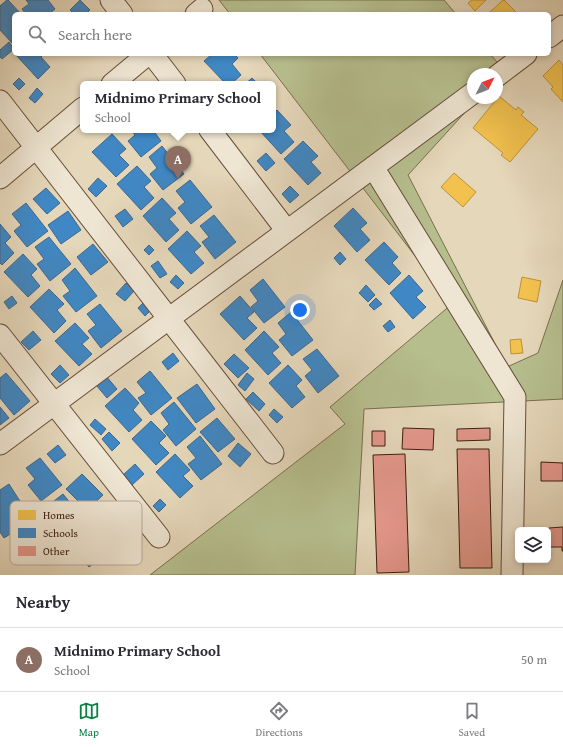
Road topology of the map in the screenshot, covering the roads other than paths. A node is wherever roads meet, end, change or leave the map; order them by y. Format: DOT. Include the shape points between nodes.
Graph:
graph roads {
  1 [pos="111,0"];
  2 [pos="120,12"];
  3 [pos="563,26"];
  4 [pos="551,35"];
  5 [pos="146,56"];
  6 [pos="154,56"];
  7 [pos="523,56"];
  8 [pos="503,71"];
  9 [pos="116,81"];
  10 [pos="173,81"];
  11 [pos="467,97"];
  12 [pos="0,100"];
  13 [pos="80,110"];
  14 [pos="212,133"];
  15 [pos="36,147"];
  16 [pos="373,167"];
  17 [pos="0,178"];
  18 [pos="287,231"];
  19 [pos="169,319"];
  20 [pos="0,335"];
  21 [pos="54,404"];
  22 [pos="0,444"];
  23 [pos="273,453"];
  24 [pos="131,501"];
  25 [pos="142,515"];
  26 [pos="159,537"];
  27 [pos="512,575"];
  1 -- 2 [label="street"];
  3 -- 4 [label="street"];
  5 -- 9 [label="street"];
  6 -- 10 [label="street"];
  7 -- 8 [label="street"];
  11 -- 16 [label="street"];
  12 -- 15 [label="street"];
  13 -- 15 [label="street"];
  14 -- 18 [label="street"];
  15 -- 17 [label="street"];
  15 -- 19 [label="street"];
  16 -- 18 [label="street"];
  16 -- 27 [label="street" via="515,397"];
  18 -- 19 [label="street"];
  19 -- 21 [label="street"];
  19 -- 23 [label="street"];
  20 -- 21 [label="street"];
  21 -- 22 [label="street"];
  21 -- 24 [label="street"];
  25 -- 26 [label="street"];
}
